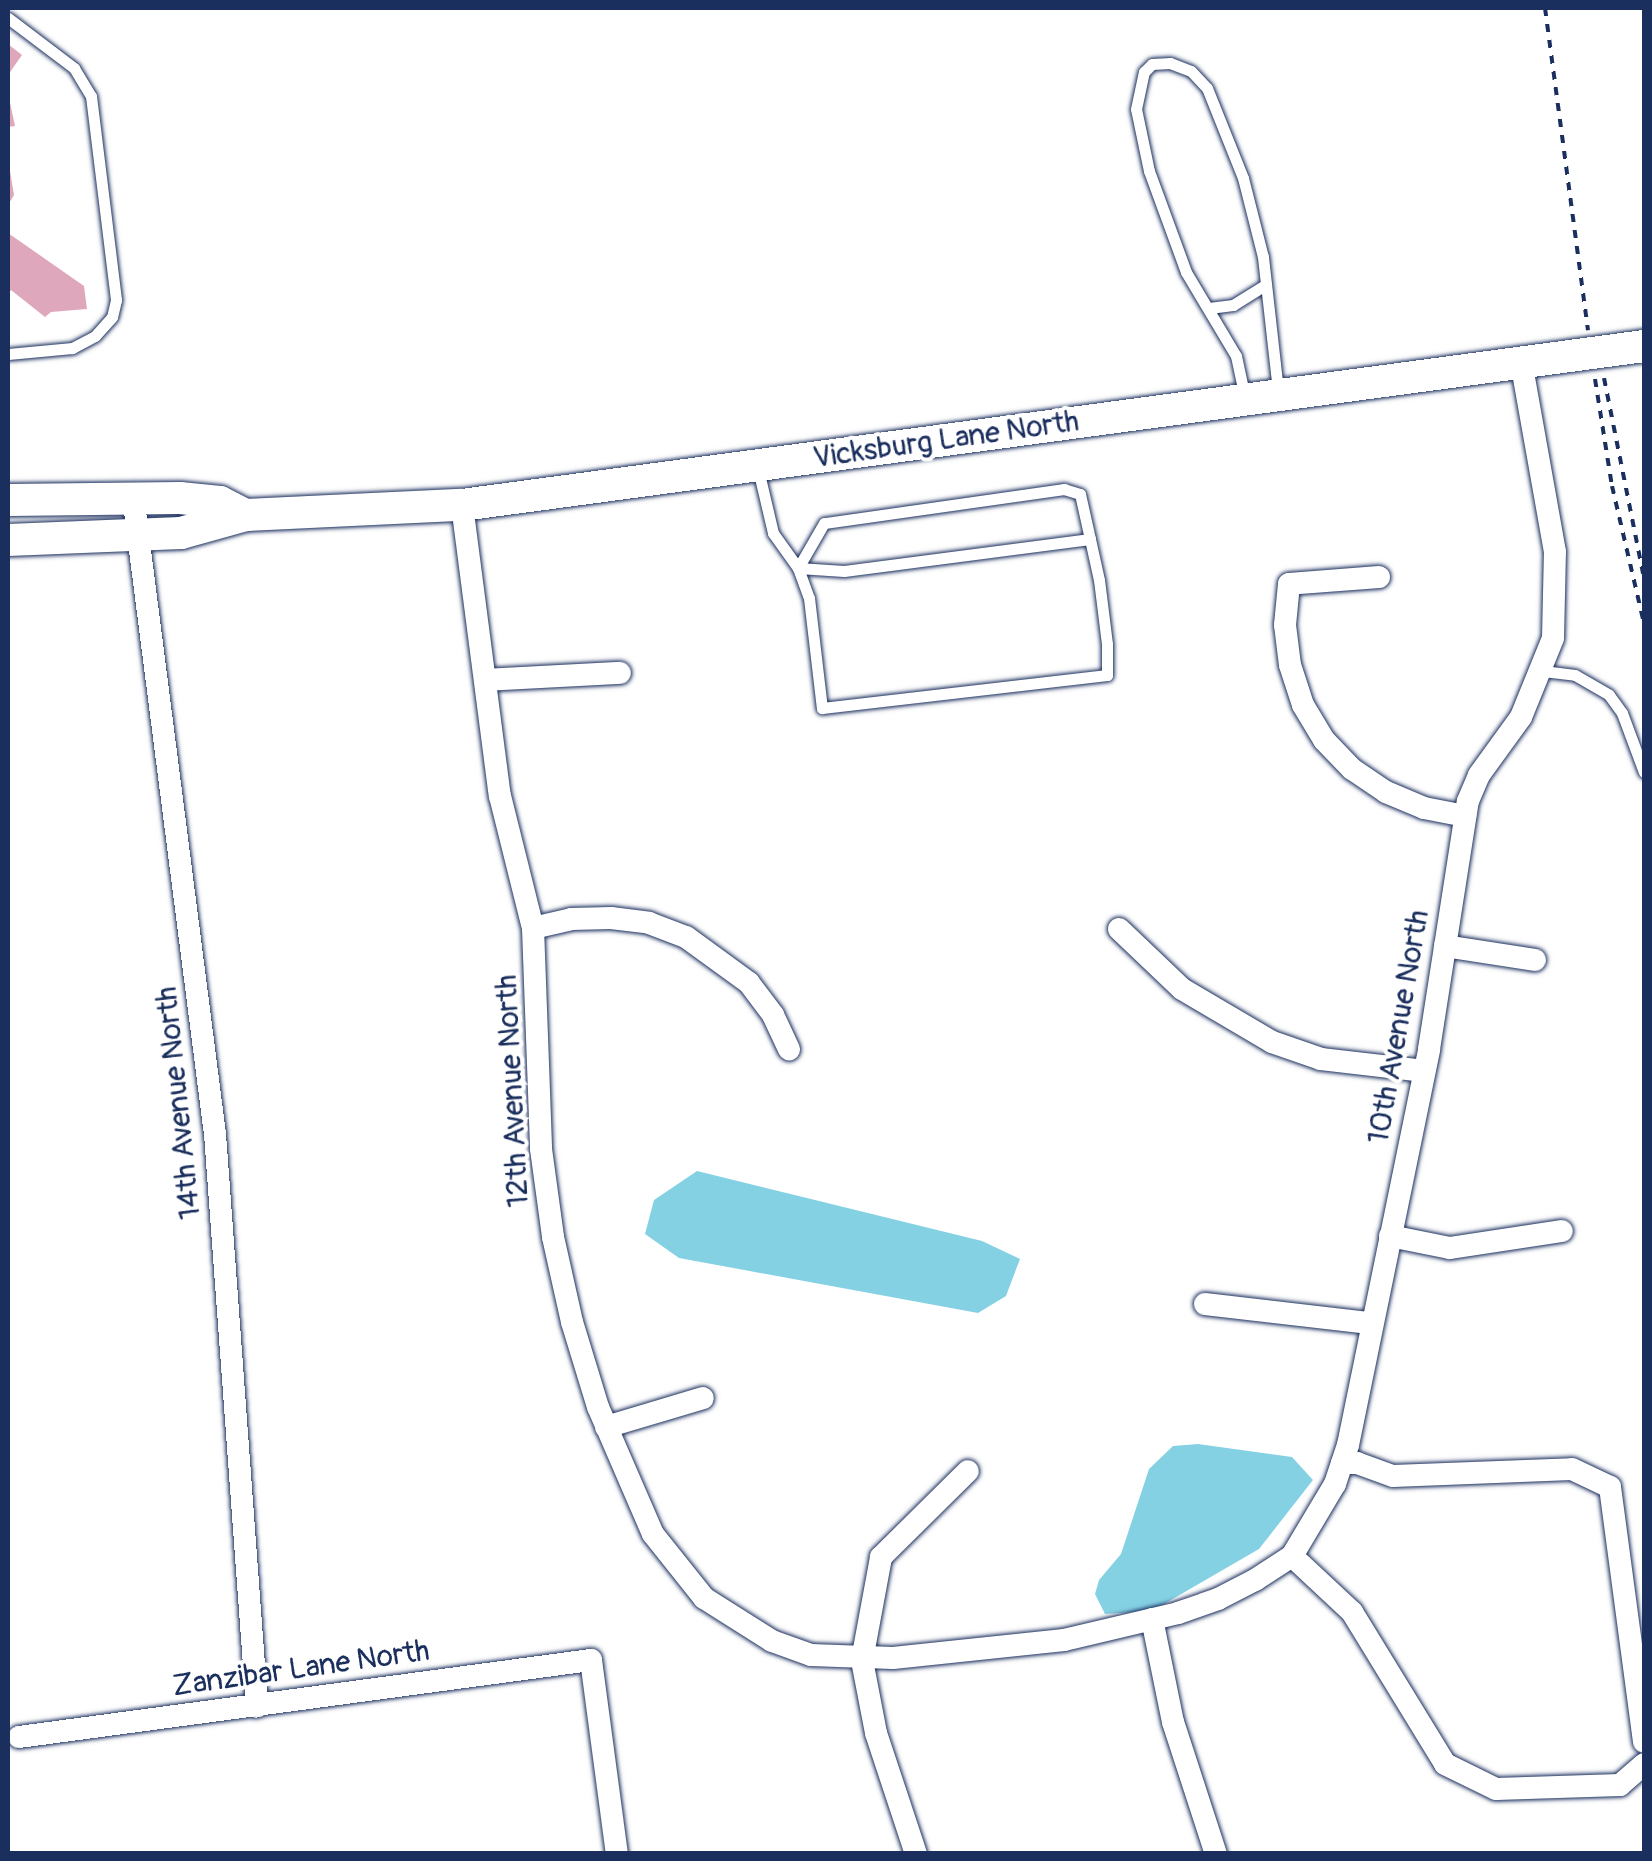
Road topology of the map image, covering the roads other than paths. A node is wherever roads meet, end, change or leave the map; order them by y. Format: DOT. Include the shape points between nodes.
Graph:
graph roads {
  1 [pos="8,18"];
  2 [pos="1266,284"];
  3 [pos="1208,308"];
  4 [pos="1644,346"];
  5 [pos="8,354"];
  6 [pos="1522,362"];
  7 [pos="1278,394"];
  8 [pos="1245,399"];
  9 [pos="757,465"];
  10 [pos="134,496"];
  11 [pos="8,500"];
  12 [pos="462,505"];
  13 [pos="246,515"];
  14 [pos="138,535"];
  15 [pos="1090,539"];
  16 [pos="8,540"];
  17 [pos="798,568"];
  18 [pos="1379,578"];
  19 [pos="1543,671"];
  20 [pos="620,672"];
  21 [pos="485,680"];
  22 [pos="1644,772"];
  23 [pos="1465,816"];
  24 [pos="533,928"];
  25 [pos="1118,929"];
  26 [pos="1445,946"];
  27 [pos="1535,960"];
  28 [pos="789,1050"];
  29 [pos="1424,1071"];
  30 [pos="1562,1231"];
  31 [pos="1390,1236"];
  32 [pos="1204,1304"];
  33 [pos="1370,1323"];
  34 [pos="702,1398"];
  35 [pos="606,1427"];
  36 [pos="1342,1464"];
  37 [pos="968,1471"];
  38 [pos="1292,1556"];
  39 [pos="1152,1619"];
  40 [pos="862,1660"];
  41 [pos="257,1706"];
  42 [pos="19,1738"];
  43 [pos="1644,1742"];
  44 [pos="1644,1764"];
  45 [pos="617,1854"];
  46 [pos="916,1854"];
  47 [pos="1216,1854"];
  1 -- 5 [label="lane" via="74,68 91,96 116,300 112,317 95,336 72,348"];
  2 -- 3 [label="lane" via="1233,305"];
  2 -- 3 [label="lane" via="1243,178 1206,88 1191,71 1152,64 1136,109 1149,170 1186,272"];
  2 -- 7 [label="lane"];
  3 -- 8 [label="lane" via="1236,356"];
  4 -- 6 [label="main road, Vicksburg Lane North"];
  6 -- 7 [label="main road, Vicksburg Lane North"];
  6 -- 19 [label="street, 10th Avenue North" via="1555,552 1554,623"];
  7 -- 8 [label="main road, Vicksburg Lane North"];
  8 -- 9 [label="main road, Vicksburg Lane North"];
  9 -- 12 [label="main road, Vicksburg Lane North"];
  9 -- 17 [label="lane" via="769,522"];
  10 -- 11 [label="main road, Vicksburg Lane North"];
  10 -- 13 [label="main road, Vicksburg Lane North" via="203,499"];
  10 -- 14 [label="street, 14th Avenue North"];
  12 -- 13 [label="main road, Vicksburg Lane North"];
  12 -- 21 [label="street, 12th Avenue North"];
  13 -- 14 [label="main road, Vicksburg Lane North" via="197,530"];
  14 -- 16 [label="main road, Vicksburg Lane North"];
  14 -- 41 [label="street, 14th Avenue North" via="215,1134"];
  15 -- 17 [label="lane" via="844,571"];
  15 -- 17 [label="lane" via="1080,494 1064,489 824,523"];
  15 -- 17 [label="lane" via="1106,674 846,707 822,708 809,598"];
  18 -- 23 [label="street" via="1289,584 1285,625 1303,705 1324,740 1375,784 1424,808"];
  19 -- 22 [label="lane" via="1575,676 1609,695"];
  19 -- 23 [label="street, 10th Avenue North" via="1521,718 1480,775"];
  20 -- 21 [label="street"];
  21 -- 24 [label="street, 12th Avenue North" via="500,796"];
  23 -- 26 [label="street, 10th Avenue North"];
  24 -- 28 [label="street" via="611,918 686,937 750,984"];
  24 -- 35 [label="street, 12th Avenue North" via="542,1149 553,1237"];
  25 -- 29 [label="street" via="1182,990 1272,1042 1321,1058"];
  26 -- 27 [label="street"];
  26 -- 29 [label="street, 10th Avenue North"];
  29 -- 31 [label="street, 10th Avenue North"];
  30 -- 31 [label="street" via="1450,1248"];
  31 -- 33 [label="street, 10th Avenue North"];
  32 -- 33 [label="street"];
  33 -- 36 [label="street, 10th Avenue North"];
  34 -- 35 [label="street"];
  35 -- 40 [label="street, 12th Avenue North" via="653,1534 704,1598 772,1641"];
  36 -- 38 [label="street, 10th Avenue North"];
  36 -- 43 [label="street" via="1393,1476 1572,1468 1610,1487"];
  37 -- 40 [label="street" via="881,1556"];
  38 -- 39 [label="street" via="1218,1599"];
  38 -- 44 [label="street" via="1352,1612 1445,1764 1496,1789 1620,1785"];
  39 -- 40 [label="street, 12th Avenue North" via="1064,1640"];
  39 -- 47 [label="street" via="1173,1722"];
  40 -- 46 [label="street" via="876,1733"];
  41 -- 42 [label="street, Zanzibar Lane North"];
  41 -- 45 [label="street, Zanzibar Lane North" via="591,1660"];
}
